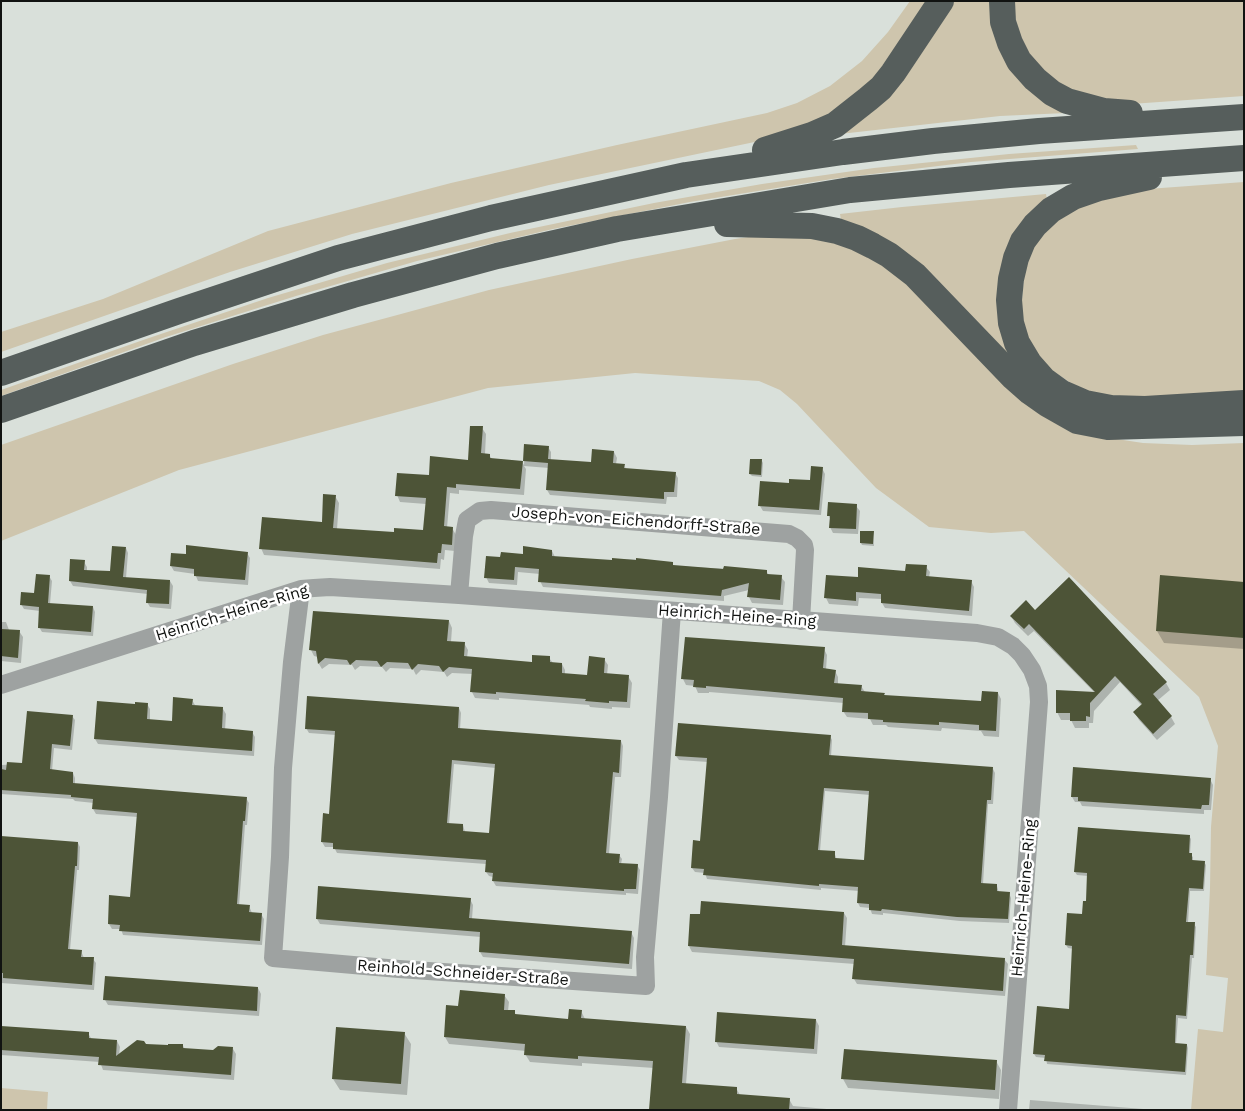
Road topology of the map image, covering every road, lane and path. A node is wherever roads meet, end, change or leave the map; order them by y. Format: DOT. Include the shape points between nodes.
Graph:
graph roads {
  1 [pos="941,1"];
  2 [pos="1002,1"];
  3 [pos="1244,117"];
  4 [pos="1218,119"];
  5 [pos="1236,158"];
  6 [pos="686,175"];
  7 [pos="658,223"];
  8 [pos="1,373"];
  9 [pos="1244,403"];
  10 [pos="1,410"];
  11 [pos="1244,424"];
  12 [pos="301,589"];
  13 [pos="459,595"];
  14 [pos="672,611"];
  15 [pos="801,620"];
  16 [pos="1,685"];
  17 [pos="1008,1110"];
  1 -- 6 [label="highway" via="881,88 835,125"];
  2 -- 4 [label="highway" via="1004,22 1019,61 1052,93 1104,112"];
  3 -- 4 [label="highway"];
  4 -- 6 [label="highway" via="933,141"];
  5 -- 7 [label="highway" via="850,190"];
  5 -- 9 [label="highway" via="1099,188 1073,197 1051,210 1023,241 1010,279 1009,300 1017,343 1044,380 1062,393 1085,403 1145,410"];
  6 -- 8 [label="highway" via="491,218 338,258"];
  7 -- 10 [label="highway" via="497,256 354,295 194,343"];
  7 -- 11 [label="highway" via="812,226 857,238 915,275 1013,377 1046,404 1077,421 1108,428"];
  12 -- 13 [label="street, Heinrich-Heine-Ring" via="330,587"];
  12 -- 14 [label="street, Reinhold-Schneider-Straße" via="283,768 273,958 646,986 645,957"];
  12 -- 16 [label="street, Heinrich-Heine-Ring"];
  13 -- 14 [label="street, Heinrich-Heine-Ring"];
  13 -- 15 [label="street, Joseph-von-Eichendorff-Straße" via="467,520 480,511 491,510 789,534 797,538 805,550"];
  14 -- 15 [label="street, Heinrich-Heine-Ring"];
  15 -- 17 [label="street, Heinrich-Heine-Ring" via="998,637 1017,650 1032,670 1039,702"];
}
